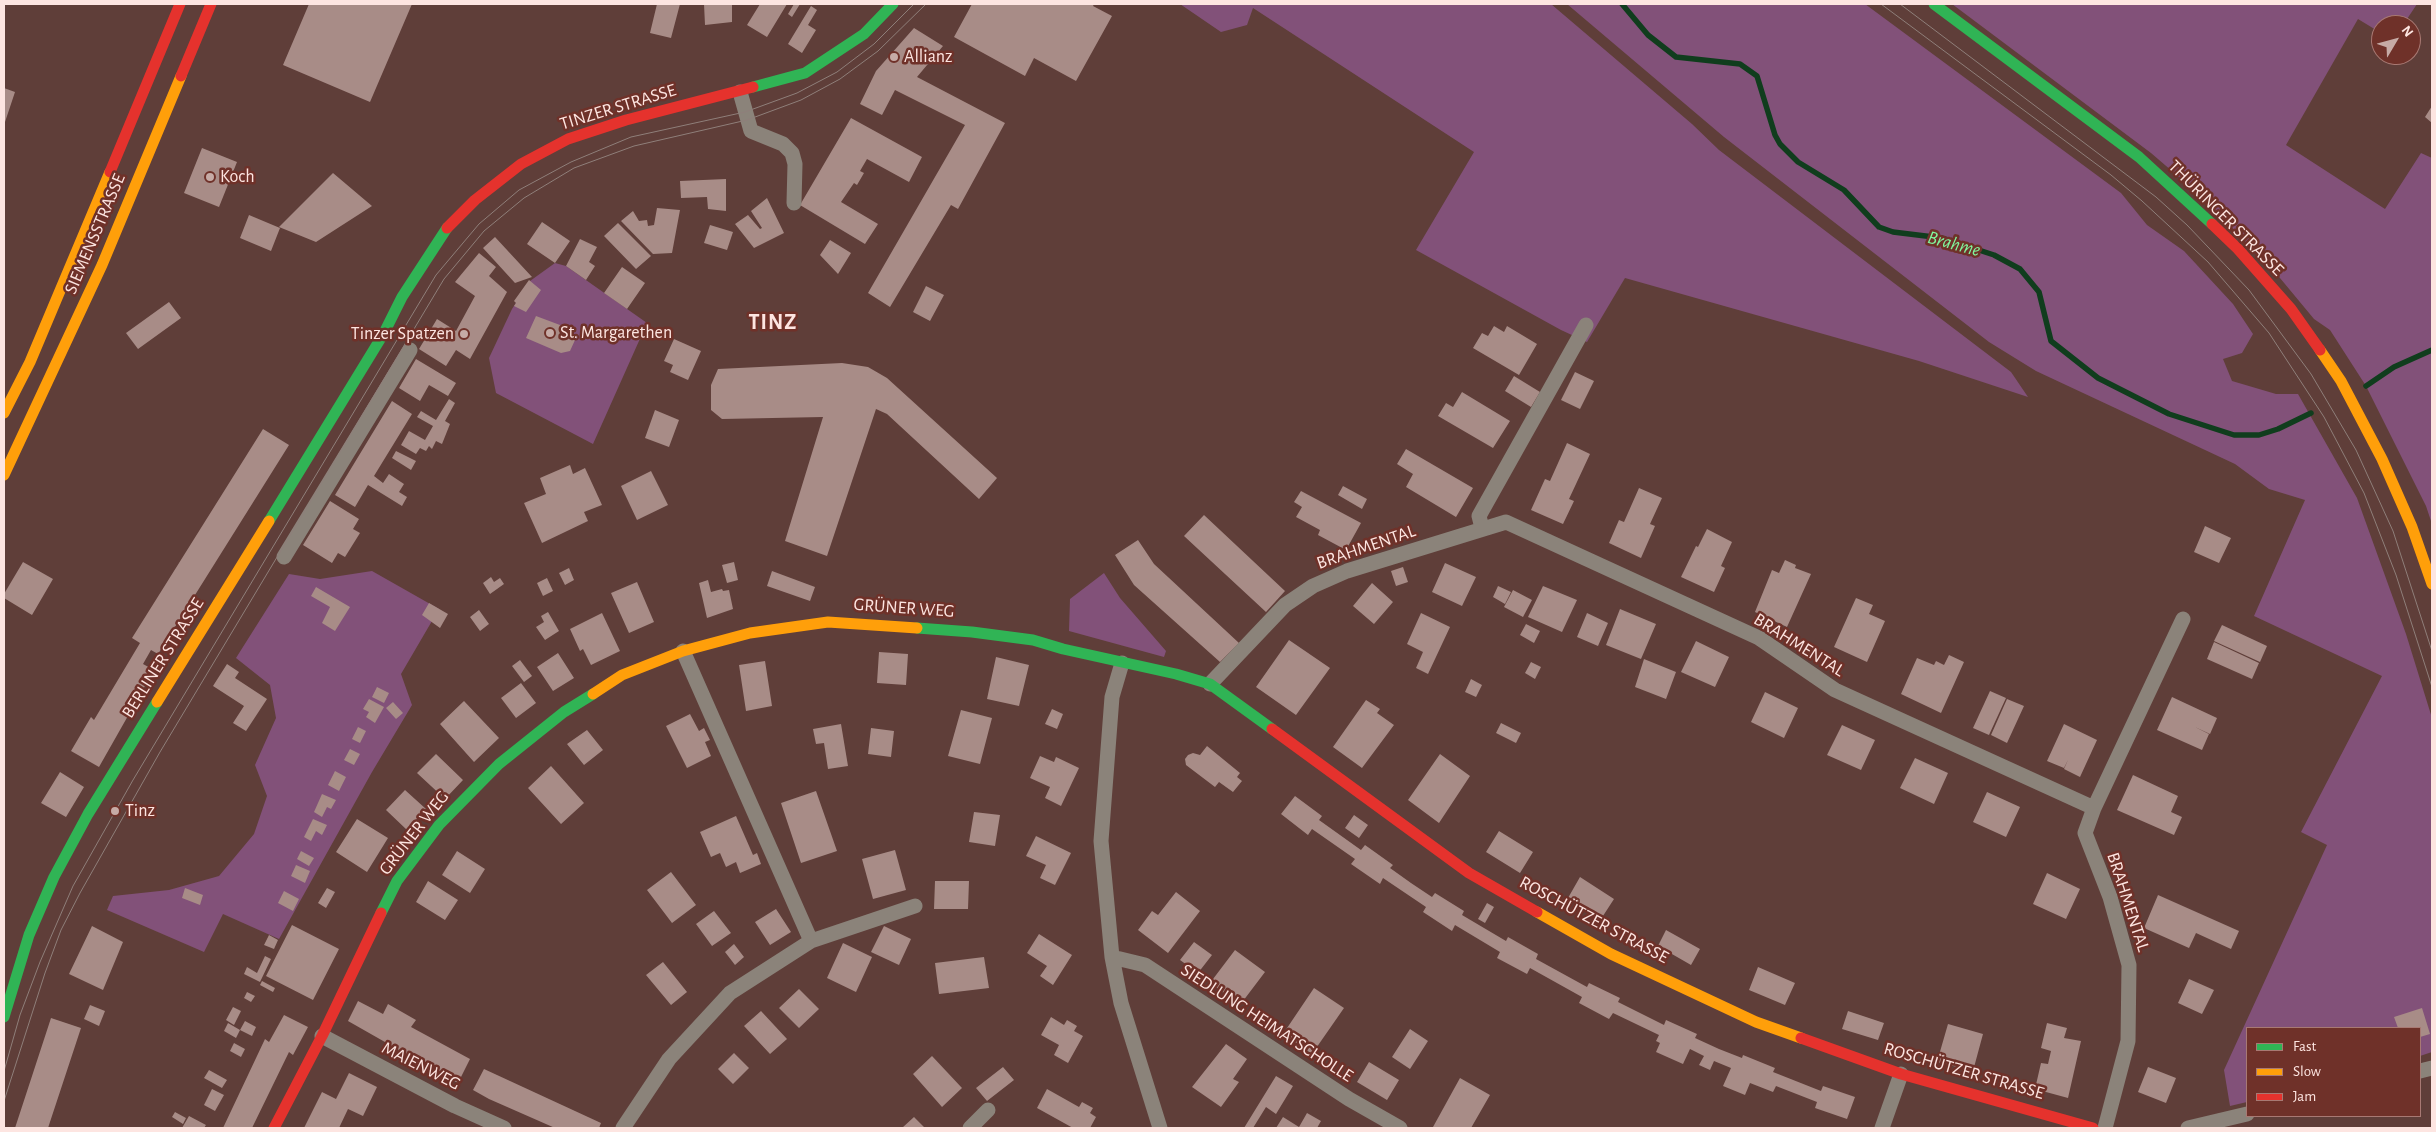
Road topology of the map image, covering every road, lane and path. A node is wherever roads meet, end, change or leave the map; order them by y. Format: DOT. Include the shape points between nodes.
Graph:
graph roads {
  1 [pos="180,4"];
  2 [pos="211,4"];
  3 [pos="893,4"];
  4 [pos="1934,4"];
  5 [pos="740,92"];
  6 [pos="794,203"];
  7 [pos="1586,325"];
  8 [pos="384,333"];
  9 [pos="410,350"];
  10 [pos="4,414"];
  11 [pos="4,475"];
  12 [pos="1482,528"];
  13 [pos="284,557"];
  14 [pos="2432,584"];
  15 [pos="2183,619"];
  16 [pos="683,652"];
  17 [pos="1122,663"];
  18 [pos="1210,684"];
  19 [pos="2094,808"];
  20 [pos="915,906"];
  21 [pos="811,941"];
  22 [pos="1112,956"];
  23 [pos="4,1017"];
  24 [pos="322,1036"];
  25 [pos="1900,1074"];
  26 [pos="988,1110"];
  27 [pos="2246,1114"];
  28 [pos="274,1128"];
  29 [pos="504,1128"];
  30 [pos="623,1128"];
  31 [pos="970,1128"];
  32 [pos="1160,1128"];
  33 [pos="1400,1128"];
  34 [pos="1882,1128"];
  35 [pos="2093,1128"];
  36 [pos="2105,1128"];
  37 [pos="2188,1128"];
  1 -- 10 [label="street, SIEMENSSTRASSE" via="30,362"];
  2 -- 11 [label="street, SIEMENSSTRASSE" via="102,264"];
  3 -- 5 [label="street, TINZER STRASSE" via="864,34 805,74"];
  4 -- 14 [label="street, THÜRINGER STRASSE" via="2139,157 2238,249 2291,309 2341,381 2382,459 2412,527"];
  5 -- 6 [label="street" via="751,131 783,144 792,153 795,164"];
  5 -- 8 [label="street, TINZER STRASSE" via="585,133 521,164 475,200 443,232 402,297"];
  7 -- 12 [label="street" via="1480,516"];
  8 -- 23 [label="street, BERLINER STRASSE" via="88,814 54,877 29,935"];
  9 -- 13 [label="street"];
  12 -- 18 [label="street, BRAHMENTAL" via="1347,571 1313,586 1285,605"];
  12 -- 19 [label="street, BRAHMENTAL" via="1506,522 1759,638 1834,690"];
  15 -- 19 [label="street, BRAHMENTAL"];
  16 -- 17 [label="street, GRÜNER WEG" via="750,633 828,622 972,632 1033,640"];
  16 -- 21 [label="street"];
  16 -- 24 [label="street, GRÜNER WEG" via="622,675 564,712 499,764 439,825 397,881"];
  17 -- 18 [label="street, ROSCHÜTZER STRASSE"];
  17 -- 22 [label="street" via="1112,697 1101,841"];
  18 -- 25 [label="street, ROSCHÜTZER STRASSE" via="1469,873 1602,949 1756,1022"];
  19 -- 36 [label="street, BRAHMENTAL" via="2085,833 2110,897 2129,965 2128,1041"];
  20 -- 21 [label="street"];
  21 -- 30 [label="street" via="730,993 669,1059"];
  22 -- 32 [label="street" via="1121,1003"];
  22 -- 33 [label="street, SIEDLUNG HEIMATSCHOLLE" via="1145,965 1349,1099"];
  24 -- 28 [label="street, GRÜNER WEG"];
  24 -- 29 [label="street, MAIENWEG"];
  25 -- 34 [label="street"];
  25 -- 35 [label="street, ROSCHÜTZER STRASSE"];
  26 -- 31 [label="street"];
  27 -- 37 [label="street"];
}
